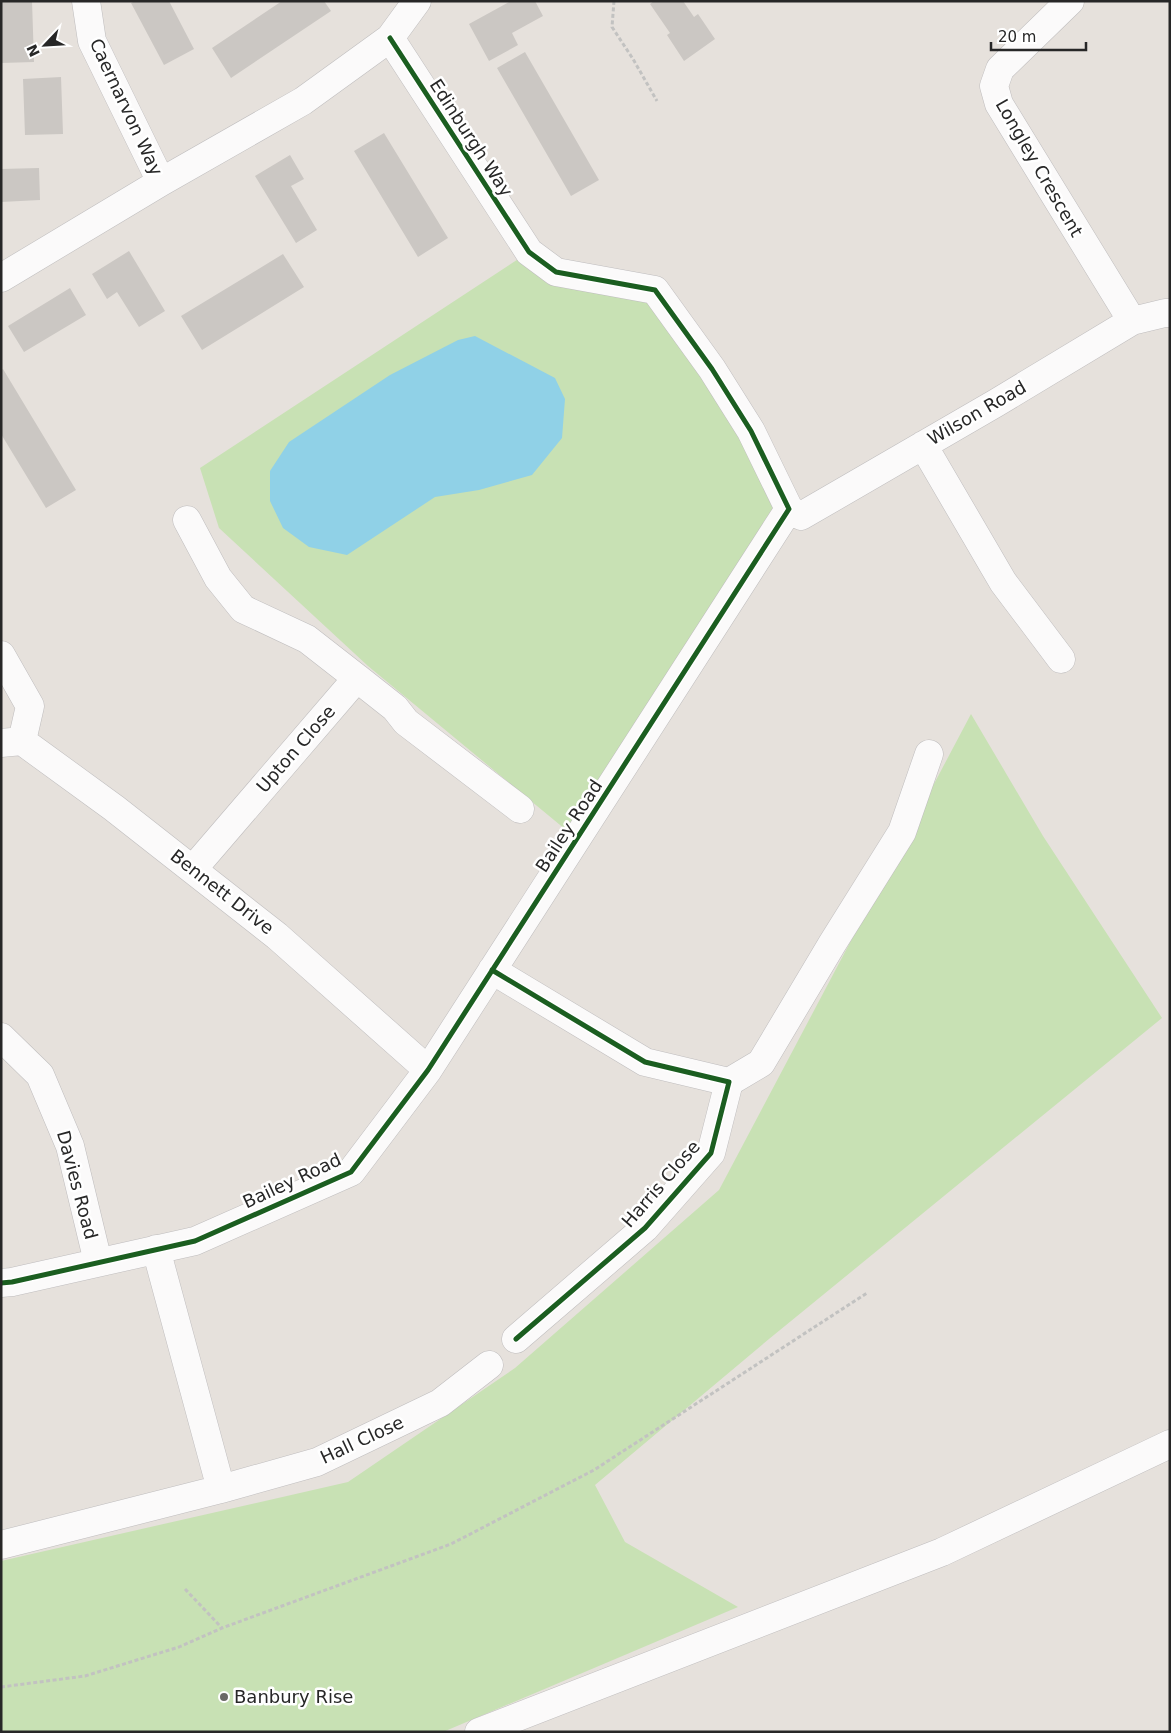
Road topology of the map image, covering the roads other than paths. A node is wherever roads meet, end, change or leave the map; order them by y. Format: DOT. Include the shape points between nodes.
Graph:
graph roads {
  1 [pos="86,1"];
  2 [pos="416,1"];
  3 [pos="1070,1"];
  4 [pos="390,38"];
  5 [pos="161,182"];
  6 [pos="1,278"];
  7 [pos="1170,313"];
  8 [pos="1132,322"];
  9 [pos="923,445"];
  10 [pos="788,509"];
  11 [pos="187,520"];
  12 [pos="1,655"];
  13 [pos="1061,659"];
  14 [pos="357,678"];
  15 [pos="12,742"];
  16 [pos="929,754"];
  17 [pos="520,810"];
  18 [pos="193,869"];
  19 [pos="492,970"];
  20 [pos="1,1037"];
  21 [pos="428,1070"];
  22 [pos="729,1082"];
  23 [pos="156,1249"];
  24 [pos="98,1262"];
  25 [pos="1,1283"];
  26 [pos="516,1339"];
  27 [pos="489,1365"];
  28 [pos="1170,1444"];
  29 [pos="221,1489"];
  30 [pos="1,1545"];
  31 [pos="479,1732"];
  1 -- 5 [label="street, Caernarvon Way" via="92,41"];
  2 -- 4 [label="street"];
  3 -- 8 [label="street, Longley Crescent" via="1000,69 994,86 999,104"];
  4 -- 5 [label="street" via="303,101"];
  4 -- 10 [label="street, Edinburgh Way" via="529,252 556,272 655,290 712,369 751,431"];
  5 -- 6 [label="street"];
  7 -- 8 [label="street, Wilson Road"];
  8 -- 9 [label="street, Wilson Road"];
  9 -- 10 [label="street, Wilson Road" via="801,516"];
  9 -- 13 [label="street" via="1003,582"];
  10 -- 19 [label="street, Bailey Road"];
  11 -- 14 [label="street" via="218,578 243,609 306,639"];
  12 -- 15 [label="street" via="30,706"];
  14 -- 17 [label="street" via="395,708 406,722"];
  14 -- 18 [label="street, Upton Close"];
  15 -- 18 [label="street, Bennett Drive" via="114,808"];
  16 -- 22 [label="street" via="902,832 761,1063"];
  18 -- 21 [label="street, Bennett Drive" via="278,936"];
  19 -- 21 [label="street, Bailey Road"];
  19 -- 22 [label="street" via="644,1062"];
  20 -- 24 [label="street, Davies Road" via="40,1075 44,1084 70,1146"];
  21 -- 23 [label="street, Bailey Road" via="350,1172 195,1241"];
  22 -- 26 [label="street, Harris Close" via="711,1153 645,1228"];
  23 -- 24 [label="street, Bailey Road"];
  23 -- 29 [label="street"];
  24 -- 25 [label="street, Bailey Road"];
  27 -- 29 [label="street, Hall Close" via="440,1403 317,1462"];
  28 -- 31 [label="street" via="942,1552"];
  29 -- 30 [label="street, Hall Close"];
}
